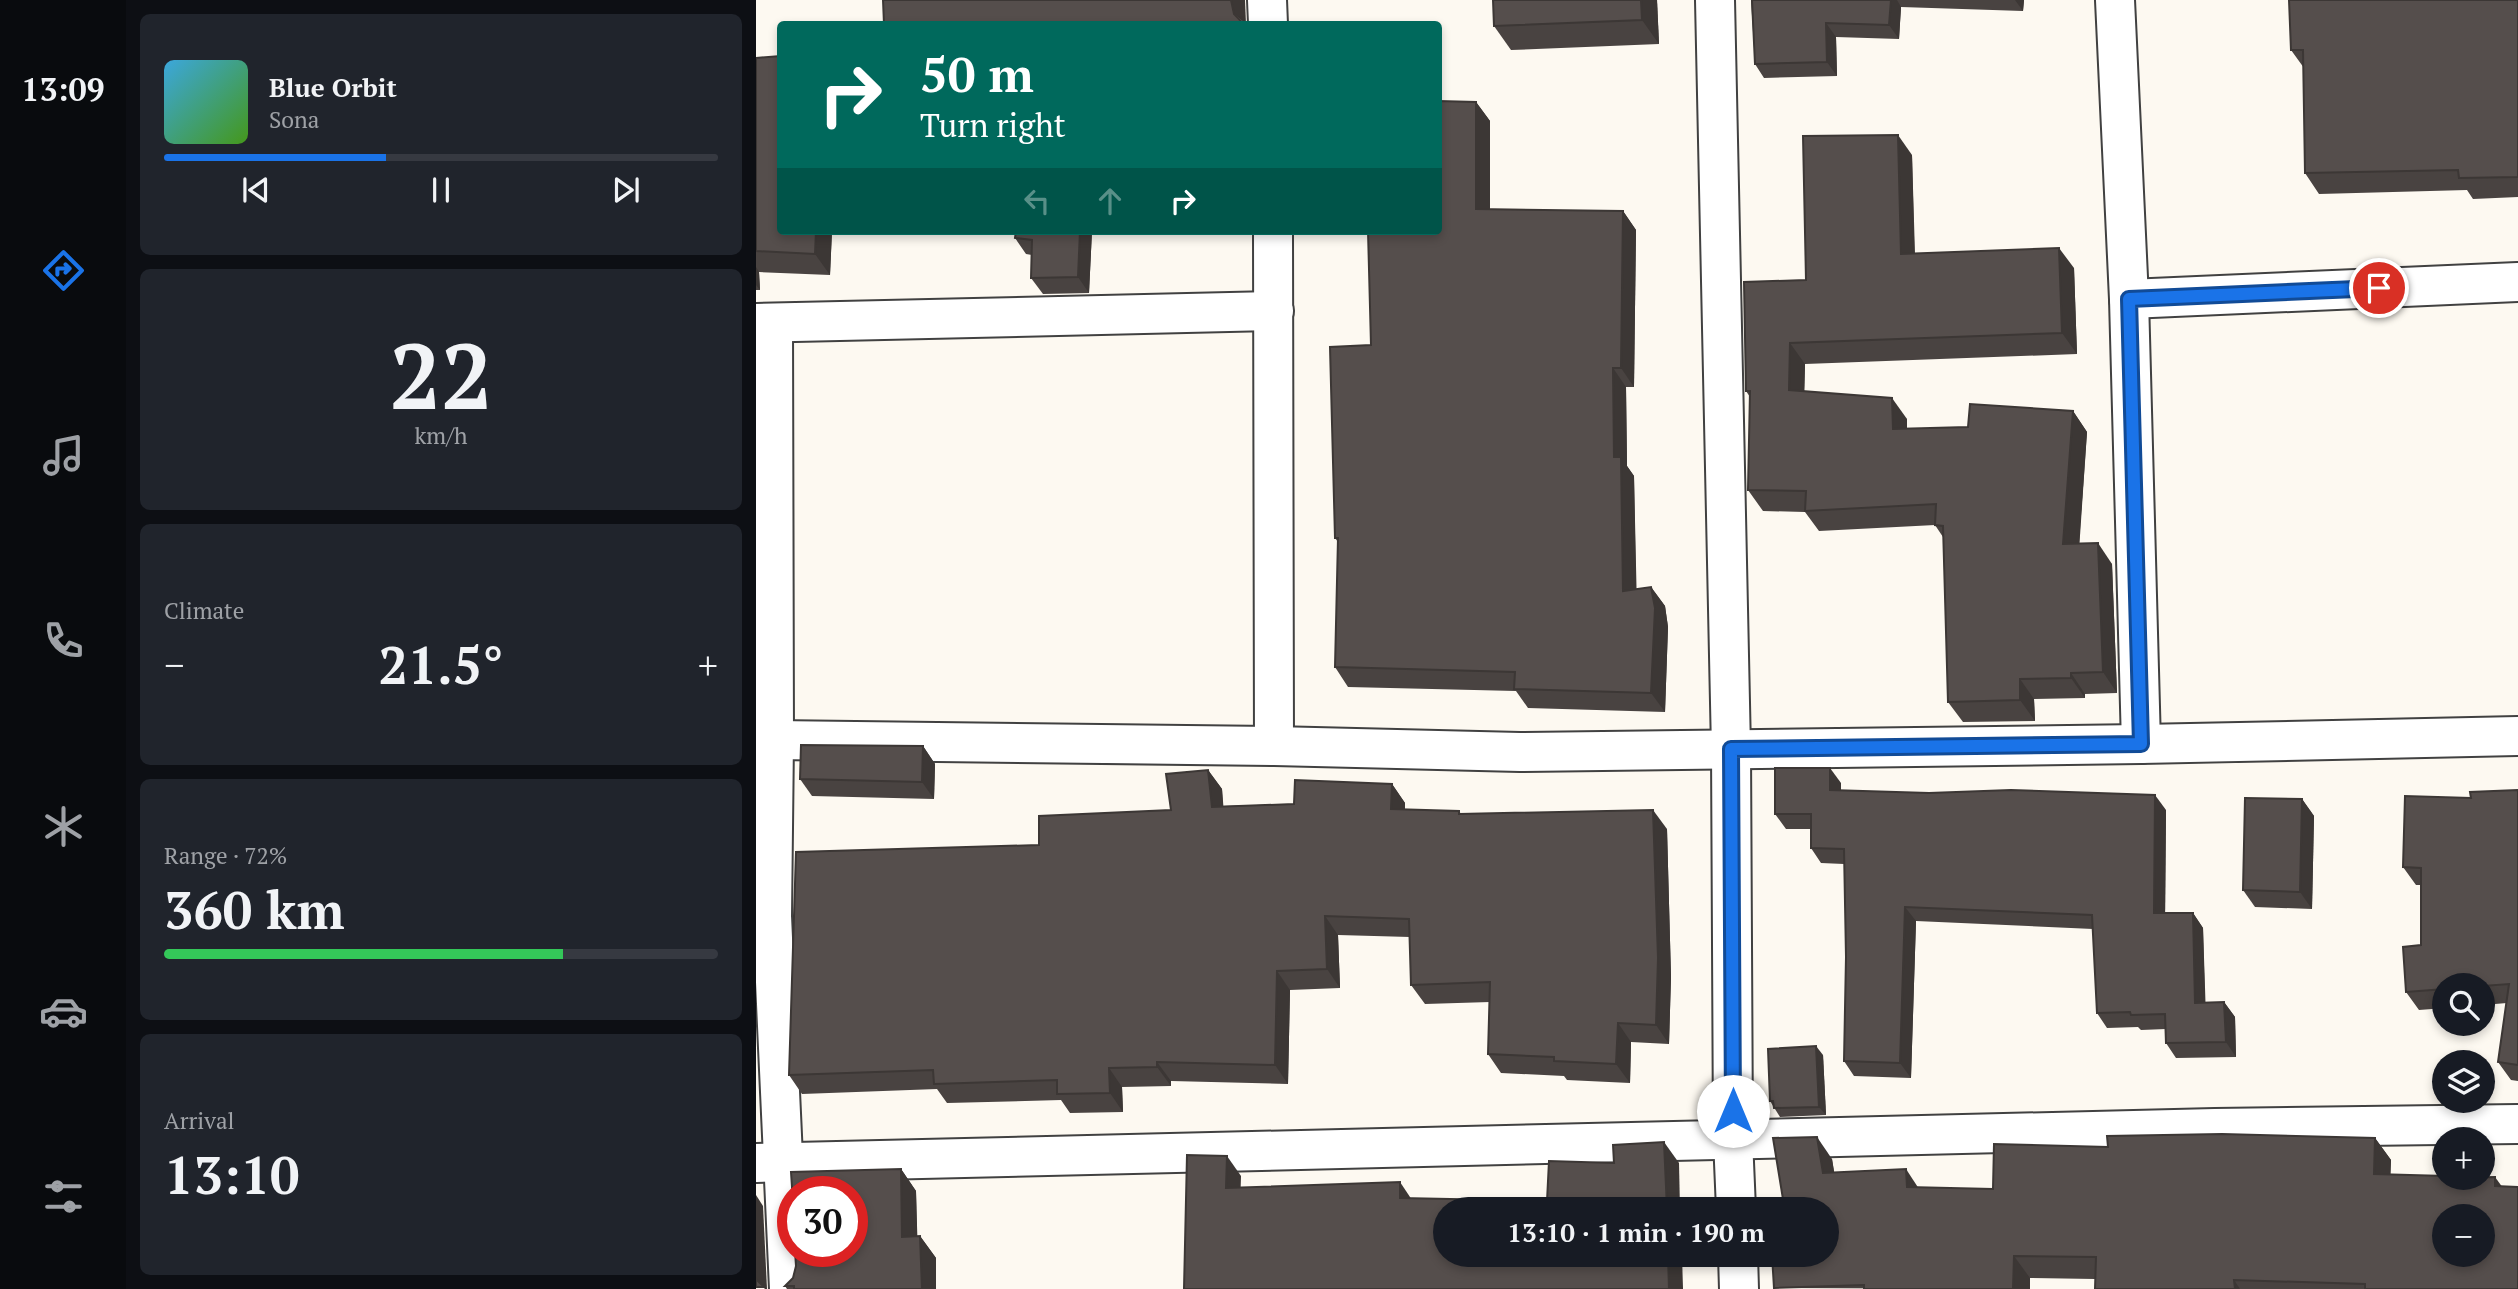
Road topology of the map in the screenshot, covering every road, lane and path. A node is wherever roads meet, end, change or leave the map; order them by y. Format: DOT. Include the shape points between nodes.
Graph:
graph roads {
  1 [pos="1268,0"];
  2 [pos="1715,0"];
  3 [pos="2115,0"];
  4 [pos="1268,21"];
  5 [pos="1273,235"];
  6 [pos="2518,282"];
  7 [pos="2129,299"];
  8 [pos="1274,312"];
  9 [pos="764,323"];
  10 [pos="2518,736"];
  11 [pos="774,740"];
  12 [pos="2141,744"];
  13 [pos="1274,746"];
  14 [pos="1731,749"];
  15 [pos="2518,1124"];
  16 [pos="1733,1139"];
  17 [pos="770,1163"];
  18 [pos="1735,1197"];
  19 [pos="1738,1267"];
  20 [pos="789,1289"];
  21 [pos="1739,1289"];
  1 -- 4 [label="street"];
  2 -- 14 [label="street"];
  3 -- 7 [label="street"];
  5 -- 8 [label="street"];
  6 -- 7 [label="street"];
  7 -- 12 [label="street"];
  8 -- 9 [label="street"];
  8 -- 13 [label="street"];
  9 -- 11 [label="street"];
  10 -- 12 [label="street"];
  11 -- 13 [label="street"];
  11 -- 17 [label="street"];
  12 -- 14 [label="street"];
  13 -- 14 [label="street" via="1520,752"];
  14 -- 16 [label="street"];
  15 -- 16 [label="street"];
  16 -- 17 [label="street"];
  16 -- 18 [label="street"];
  17 -- 20 [label="street"];
  19 -- 21 [label="street"];
}
